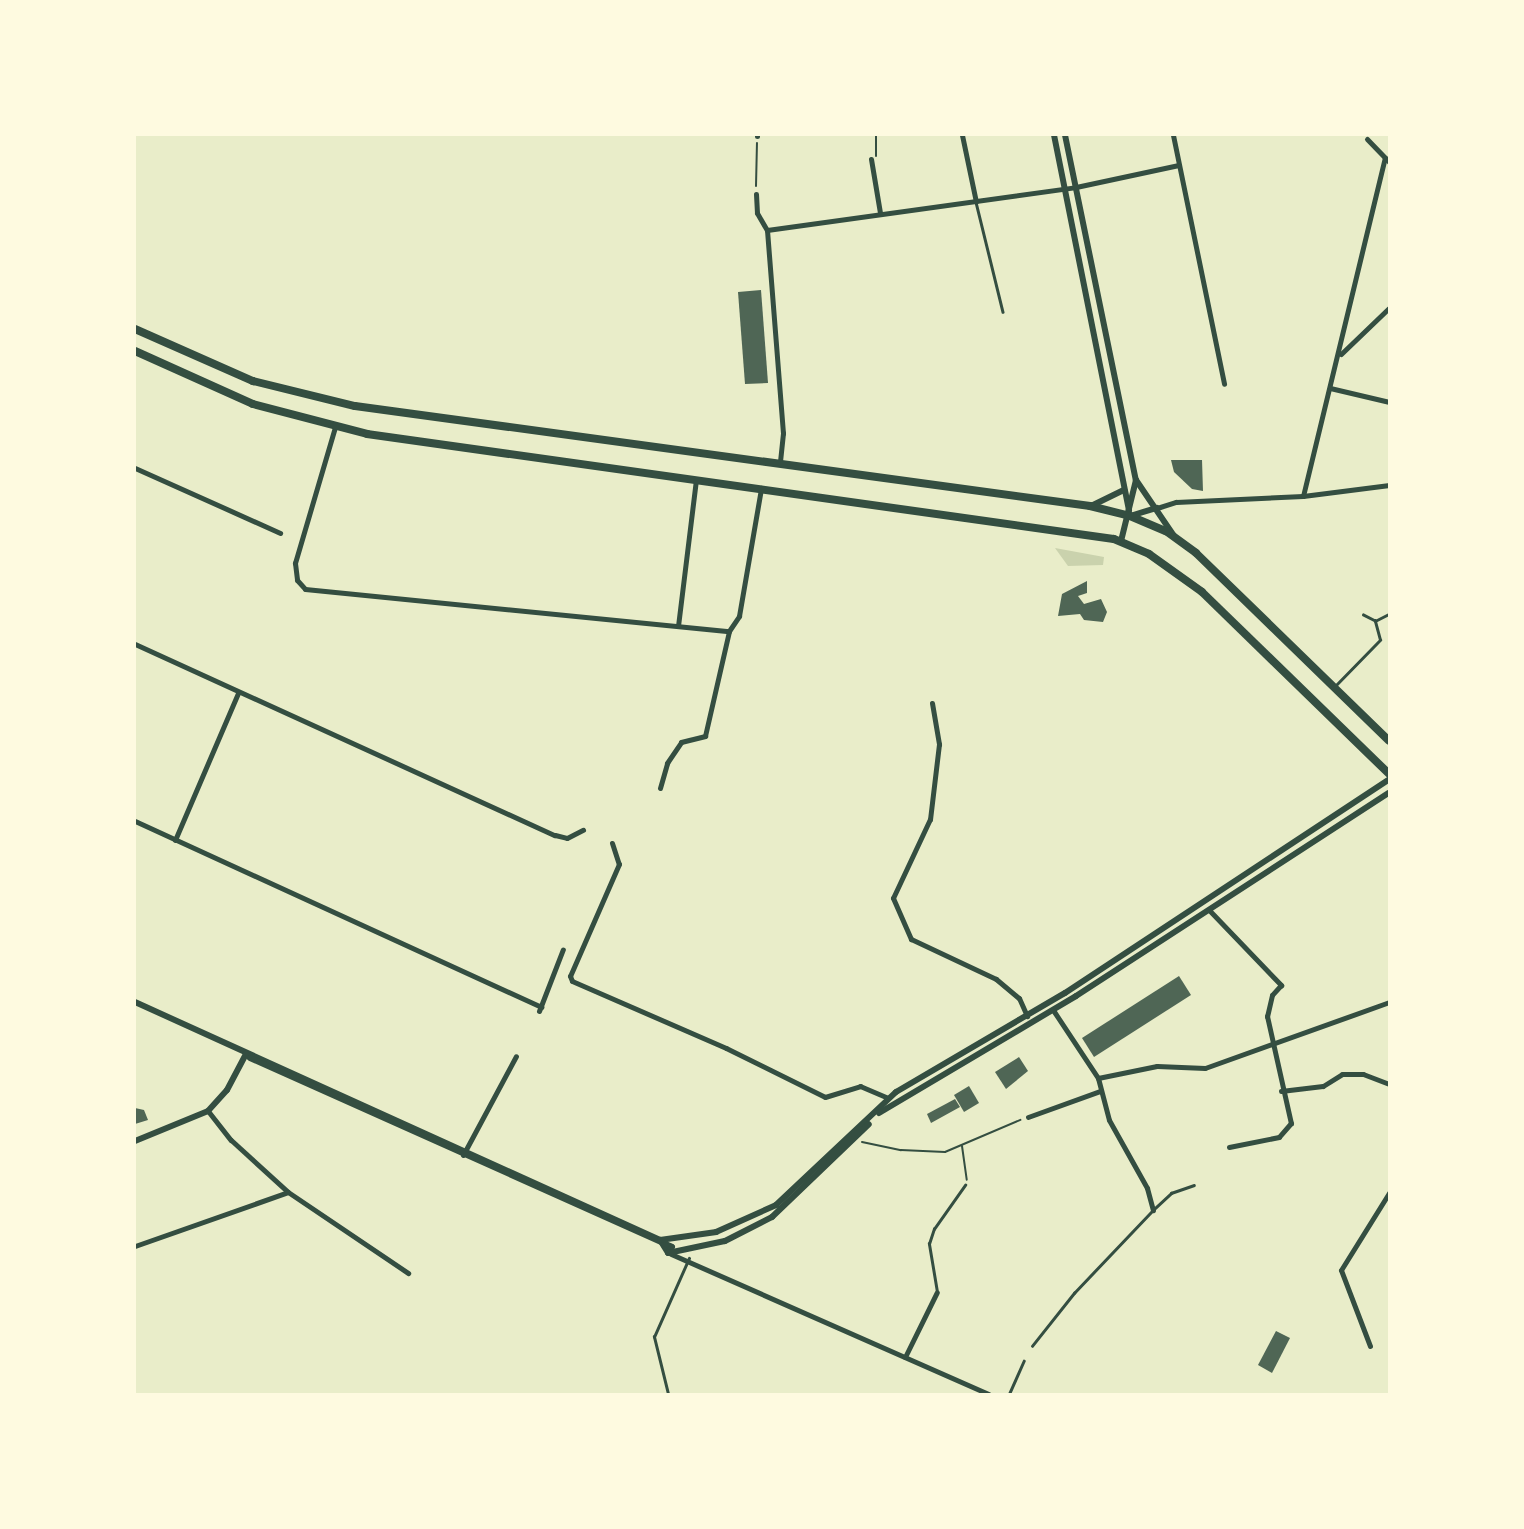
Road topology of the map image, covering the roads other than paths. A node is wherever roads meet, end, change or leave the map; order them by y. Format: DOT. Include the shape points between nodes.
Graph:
graph roads {
  1 [pos="962,135"];
  2 [pos="1054,135"];
  3 [pos="1065,135"];
  4 [pos="1173,135"];
  5 [pos="1367,139"];
  6 [pos="871,159"];
  7 [pos="1387,160"];
  8 [pos="1179,165"];
  9 [pos="1076,187"];
  10 [pos="1064,188"];
  11 [pos="756,194"];
  12 [pos="976,202"];
  13 [pos="880,213"];
  14 [pos="767,230"];
  15 [pos="1389,308"];
  16 [pos="1003,312"];
  17 [pos="135,329"];
  18 [pos="135,351"];
  19 [pos="1339,355"];
  20 [pos="1224,384"];
  21 [pos="1330,388"];
  22 [pos="1389,402"];
  23 [pos="335,427"];
  24 [pos="780,464"];
  25 [pos="135,468"];
  26 [pos="696,480"];
  27 [pos="1136,480"];
  28 [pos="1389,485"];
  29 [pos="761,488"];
  30 [pos="1124,490"];
  31 [pos="1303,496"];
  32 [pos="1090,506"];
  33 [pos="1157,508"];
  34 [pos="1130,516"];
  35 [pos="280,533"];
  36 [pos="1174,536"];
  37 [pos="1121,541"];
  38 [pos="1389,614"];
  39 [pos="1363,615"];
  40 [pos="1375,621"];
  41 [pos="678,626"];
  42 [pos="729,631"];
  43 [pos="135,644"];
  44 [pos="1334,687"];
  45 [pos="238,693"];
  46 [pos="932,703"];
  47 [pos="1389,740"];
  48 [pos="1389,776"];
  49 [pos="660,788"];
  50 [pos="1389,793"];
  51 [pos="135,821"];
  52 [pos="583,830"];
  53 [pos="176,839"];
  54 [pos="612,843"];
  55 [pos="1246,874"];
  56 [pos="1252,883"];
  57 [pos="1205,904"];
  58 [pos="1210,911"];
  59 [pos="563,949"];
  60 [pos="135,1002"];
  61 [pos="1389,1002"];
  62 [pos="1053,1010"];
  63 [pos="1027,1016"];
  64 [pos="1030,1024"];
  65 [pos="1272,1046"];
  66 [pos="246,1054"];
  67 [pos="516,1056"];
  68 [pos="1098,1078"];
  69 [pos="1389,1084"];
  70 [pos="1100,1091"];
  71 [pos="1281,1091"];
  72 [pos="888,1098"];
  73 [pos="883,1108"];
  74 [pos="208,1111"];
  75 [pos="1028,1117"];
  76 [pos="858,1130"];
  77 [pos="135,1140"];
  78 [pos="854,1140"];
  79 [pos="1229,1147"];
  80 [pos="464,1152"];
  81 [pos="965,1185"];
  82 [pos="1194,1185"];
  83 [pos="288,1192"];
  84 [pos="1389,1194"];
  85 [pos="1153,1210"];
  86 [pos="660,1240"];
  87 [pos="135,1246"];
  88 [pos="668,1253"];
  89 [pos="689,1258"];
  90 [pos="408,1273"];
  91 [pos="937,1292"];
  92 [pos="1032,1346"];
  93 [pos="1370,1346"];
  94 [pos="905,1357"];
  95 [pos="1024,1361"];
  96 [pos="668,1394"];
  97 [pos="988,1394"];
  98 [pos="1009,1394"];
  1 -- 12 [label="street"];
  2 -- 10 [label="street"];
  3 -- 9 [label="street"];
  4 -- 8 [label="street"];
  5 -- 7 [label="street"];
  6 -- 13 [label="street"];
  7 -- 19 [label="street"];
  8 -- 9 [label="street"];
  8 -- 20 [label="street"];
  9 -- 10 [label="street"];
  9 -- 27 [label="street"];
  10 -- 12 [label="street"];
  10 -- 30 [label="street"];
  11 -- 14 [label="street" via="757,213"];
  12 -- 13 [label="street"];
  12 -- 16 [label="lane"];
  13 -- 14 [label="street"];
  14 -- 24 [label="street" via="783,433"];
  15 -- 19 [label="street"];
  17 -- 24 [label="main road" via="253,381 332,402"];
  18 -- 23 [label="main road" via="253,404"];
  19 -- 21 [label="street"];
  21 -- 22 [label="street"];
  21 -- 31 [label="street"];
  23 -- 26 [label="main road"];
  23 -- 41 [label="street" via="295,564 295,576 305,589"];
  24 -- 32 [label="main road"];
  25 -- 35 [label="street"];
  26 -- 29 [label="main road"];
  26 -- 41 [label="street"];
  27 -- 33 [label="street"];
  27 -- 34 [label="street"];
  28 -- 31 [label="street"];
  29 -- 37 [label="main road"];
  29 -- 42 [label="street" via="739,616"];
  30 -- 32 [label="street"];
  30 -- 34 [label="street"];
  31 -- 33 [label="street" via="1176,502"];
  32 -- 34 [label="main road"];
  33 -- 34 [label="street"];
  33 -- 36 [label="street"];
  34 -- 36 [label="main road"];
  34 -- 37 [label="street"];
  36 -- 44 [label="main road"];
  37 -- 48 [label="main road" via="1160,561 1202,592"];
  38 -- 40 [label="lane"];
  39 -- 40 [label="lane"];
  40 -- 44 [label="lane" via="1380,640"];
  41 -- 42 [label="street"];
  42 -- 49 [label="street" via="705,736 681,742"];
  43 -- 45 [label="street"];
  44 -- 47 [label="main road"];
  45 -- 52 [label="street" via="555,835 567,838"];
  45 -- 53 [label="street"];
  46 -- 63 [label="street" via="939,744 930,819 893,898 911,939 996,979 1019,998"];
  48 -- 55 [label="street"];
  50 -- 56 [label="street"];
  51 -- 53 [label="street"];
  53 -- 59 [label="street" via="540,1009"];
  54 -- 72 [label="street" via="619,864 570,979 825,1097 860,1086"];
  55 -- 56 [label="street"];
  55 -- 57 [label="street"];
  56 -- 58 [label="street"];
  57 -- 58 [label="street"];
  57 -- 63 [label="street"];
  58 -- 62 [label="street"];
  58 -- 65 [label="street" via="1281,985 1272,995 1267,1016"];
  60 -- 66 [label="street"];
  61 -- 65 [label="street"];
  62 -- 64 [label="street"];
  62 -- 68 [label="street"];
  63 -- 64 [label="street"];
  63 -- 72 [label="street"];
  64 -- 73 [label="street"];
  65 -- 68 [label="street" via="1205,1068 1157,1066"];
  65 -- 71 [label="street"];
  66 -- 74 [label="street" via="227,1090"];
  66 -- 80 [label="street"];
  67 -- 80 [label="street"];
  68 -- 70 [label="street"];
  69 -- 71 [label="street" via="1363,1073 1342,1073 1324,1086"];
  70 -- 75 [label="street"];
  70 -- 85 [label="street" via="1109,1120 1147,1188"];
  71 -- 79 [label="street" via="1290,1123 1279,1138"];
  72 -- 73 [label="street"];
  72 -- 76 [label="street"];
  73 -- 78 [label="street"];
  74 -- 77 [label="street"];
  74 -- 83 [label="street" via="231,1140"];
  76 -- 78 [label="street"];
  76 -- 86 [label="street" via="767,1211 709,1234"];
  78 -- 88 [label="street" via="763,1223 725,1241"];
  80 -- 86 [label="street"];
  80 -- 88 [label="street" via="672,1247"];
  81 -- 91 [label="lane" via="934,1228 929,1244"];
  82 -- 85 [label="lane" via="1171,1193"];
  83 -- 87 [label="street"];
  83 -- 90 [label="street"];
  84 -- 93 [label="street" via="1341,1270"];
  85 -- 92 [label="lane" via="1074,1293"];
  86 -- 88 [label="street"];
  88 -- 89 [label="street"];
  89 -- 94 [label="street"];
  89 -- 96 [label="lane" via="654,1337"];
  91 -- 94 [label="street"];
  94 -- 97 [label="street"];
  95 -- 98 [label="lane"];
}
